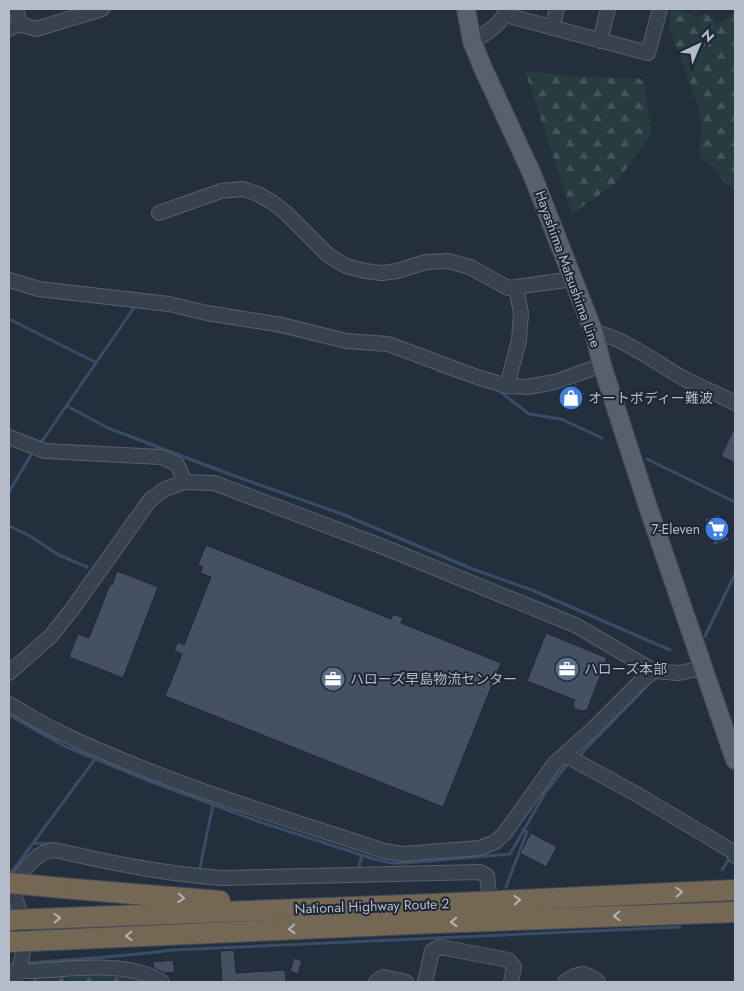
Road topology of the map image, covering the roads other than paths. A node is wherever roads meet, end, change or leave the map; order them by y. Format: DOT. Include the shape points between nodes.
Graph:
graph roads {
  1 [pos="16,9"];
  2 [pos="102,9"];
  3 [pos="466,9"];
  4 [pos="556,9"];
  5 [pos="608,9"];
  6 [pos="660,9"];
  7 [pos="506,12"];
  8 [pos="14,26"];
  9 [pos="552,28"];
  10 [pos="472,41"];
  11 [pos="600,41"];
  12 [pos="159,213"];
  13 [pos="573,279"];
  14 [pos="9,280"];
  15 [pos="516,288"];
  16 [pos="594,332"];
  17 [pos="602,365"];
  18 [pos="507,386"];
  19 [pos="735,403"];
  20 [pos="9,437"];
  21 [pos="186,482"];
  22 [pos="704,668"];
  23 [pos="654,671"];
  24 [pos="9,673"];
  25 [pos="9,704"];
  26 [pos="565,754"];
  27 [pos="735,760"];
  28 [pos="734,854"];
  29 [pos="9,886"];
  30 [pos="735,890"];
  31 [pos="490,901"];
  32 [pos="434,904"];
  33 [pos="735,912"];
  34 [pos="15,920"];
  35 [pos="16,964"];
  36 [pos="162,982"];
  37 [pos="376,982"];
  38 [pos="406,982"];
  39 [pos="425,982"];
  40 [pos="511,982"];
  41 [pos="565,982"];
  42 [pos="598,982"];
  1 -- 8 [label="street"];
  2 -- 8 [label="street" via="36,29"];
  3 -- 10 [label="main road, Hayashima Matsushima Line"];
  4 -- 9 [label="street"];
  5 -- 11 [label="street"];
  6 -- 11 [label="street" via="648,53"];
  7 -- 9 [label="street"];
  7 -- 10 [label="street" via="484,36"];
  9 -- 11 [label="street"];
  10 -- 13 [label="main road, Hayashima Matsushima Line" via="532,174"];
  12 -- 15 [label="street" via="221,191 242,189 272,202 328,255 346,266 382,273 426,262 448,261 470,267 508,288"];
  13 -- 15 [label="street"];
  13 -- 16 [label="main road, Hayashima Matsushima Line"];
  14 -- 18 [label="street" via="39,289 168,304 346,341 388,344"];
  15 -- 18 [label="street" via="521,313 519,340"];
  16 -- 17 [label="main road, Hayashima Matsushima Line"];
  16 -- 19 [label="street" via="604,333 682,378"];
  17 -- 18 [label="street" via="555,382 526,387"];
  17 -- 22 [label="main road, Hayashima Matsushima Line" via="648,510"];
  20 -- 21 [label="street" via="45,450 161,456 177,464"];
  21 -- 23 [label="street" via="214,483 381,546 575,625"];
  21 -- 24 [label="street" via="165,489 150,500 74,608 51,636"];
  22 -- 23 [label="street" via="679,673"];
  22 -- 27 [label="main road, Hayashima Matsushima Line"];
  23 -- 26 [label="street"];
  25 -- 26 [label="street" via="102,752 212,794 384,851 403,854 480,848 495,842"];
  26 -- 28 [label="street"];
  29 -- 31 [label="street" via="38,855 46,850 55,850 180,875 222,878 480,872 487,876"];
  29 -- 32 [label="highway, one-way, bridge" via="243,902"];
  29 -- 34 [label="street" via="17,900"];
  31 -- 30 [label="highway, National Highway Route 2, one-way"];
  31 -- 32 [label="highway, National Highway Route 2"];
  34 -- 32 [label="highway, National Highway Route 2, one-way"];
  33 -- 35 [label="highway, National Highway Route 2, one-way" via="424,923"];
  34 -- 35 [label="street"];
  35 -- 36 [label="street" via="29,971 120,969 139,972"];
  37 -- 38 [label="street" via="383,977"];
  39 -- 40 [label="street" via="432,951 440,947 508,960 514,967"];
  41 -- 42 [label="street" via="582,974"];
}
